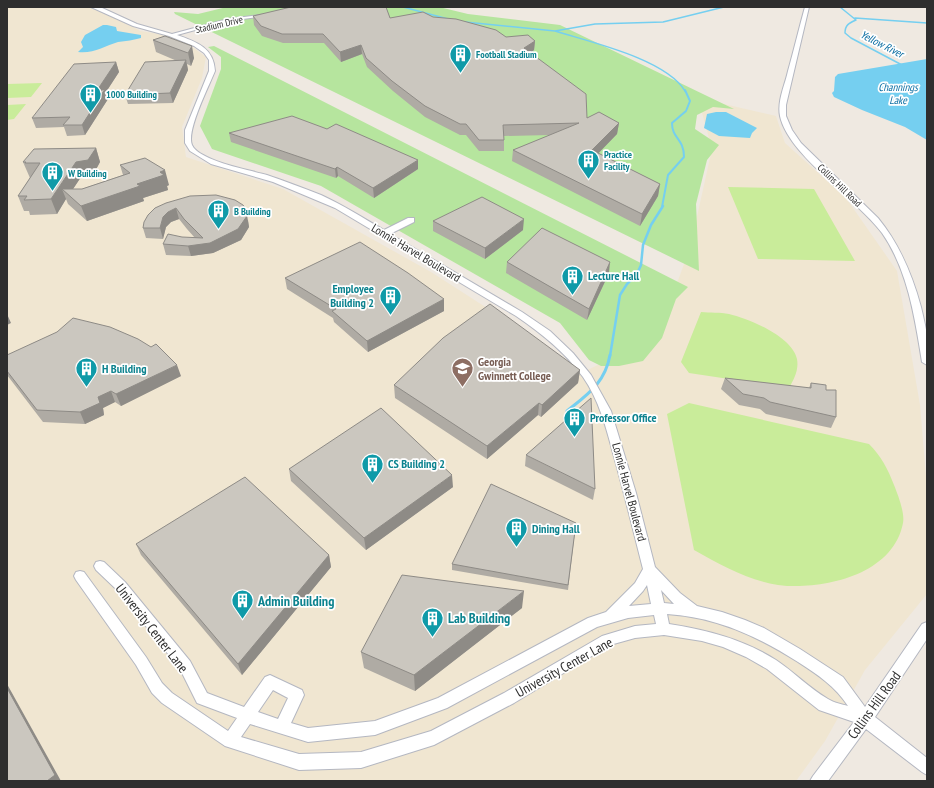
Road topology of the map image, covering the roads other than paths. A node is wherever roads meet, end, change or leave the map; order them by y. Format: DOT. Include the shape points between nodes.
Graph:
graph roads {
  1 [pos="93,7"];
  2 [pos="807,7"];
  3 [pos="268,15"];
  4 [pos="173,35"];
  5 [pos="411,220"];
  6 [pos="383,234"];
  7 [pos="927,362"];
  8 [pos="100,566"];
  9 [pos="649,569"];
  10 [pos="80,576"];
  11 [pos="658,608"];
  12 [pos="692,610"];
  13 [pos="610,617"];
  14 [pos="927,628"];
  15 [pos="664,629"];
  16 [pos="248,716"];
  17 [pos="865,719"];
  18 [pos="282,727"];
  19 [pos="230,741"];
  20 [pos="927,767"];
  21 [pos="818,781"];
  1 -- 4 [label="street, Lonnie Harvel Boulevard" via="145,28"];
  2 -- 7 [label="street, Collins Hill Road" via="785,96 783,115 786,126 795,140 862,206 885,232 895,248 906,272 917,310"];
  3 -- 4 [label="street, Stadium Drive" via="228,20"];
  4 -- 6 [label="street, Lonnie Harvel Boulevard" via="202,48 209,54 214,66 188,130 187,137 192,150 216,163 314,195 338,206"];
  5 -- 6 [label="street"];
  6 -- 9 [label="street, Lonnie Harvel Boulevard" via="547,333 583,371 606,411"];
  8 -- 16 [label="street, University Center Lane" via="121,586 184,665 202,698"];
  9 -- 11 [label="street, Lonnie Harvel Boulevard"];
  9 -- 12 [label="street" via="675,597"];
  9 -- 13 [label="street" via="639,587"];
  10 -- 19 [label="street, University Center Lane" via="141,661 157,688 167,698"];
  11 -- 12 [label="street, University Center Lane"];
  11 -- 13 [label="street, University Center Lane"];
  11 -- 15 [label="street, Lonnie Harvel Boulevard"];
  12 -- 17 [label="street, University Center Lane" via="718,616 770,638 838,682"];
  13 -- 18 [label="street, University Center Lane" via="592,623 442,703 376,728 308,735"];
  14 -- 17 [label="street, Collins Hill Road"];
  15 -- 17 [label="street, University Center Lane" via="702,635 751,653 772,665 824,705"];
  15 -- 19 [label="street, University Center Lane" via="635,632 607,640 509,698 434,738 360,760 299,762"];
  16 -- 18 [label="street, University Center Lane"];
  16 -- 18 [label="street" via="270,682 297,696"];
  16 -- 19 [label="street"];
  17 -- 20 [label="street"];
  17 -- 21 [label="street, Collins Hill Road"];
}
